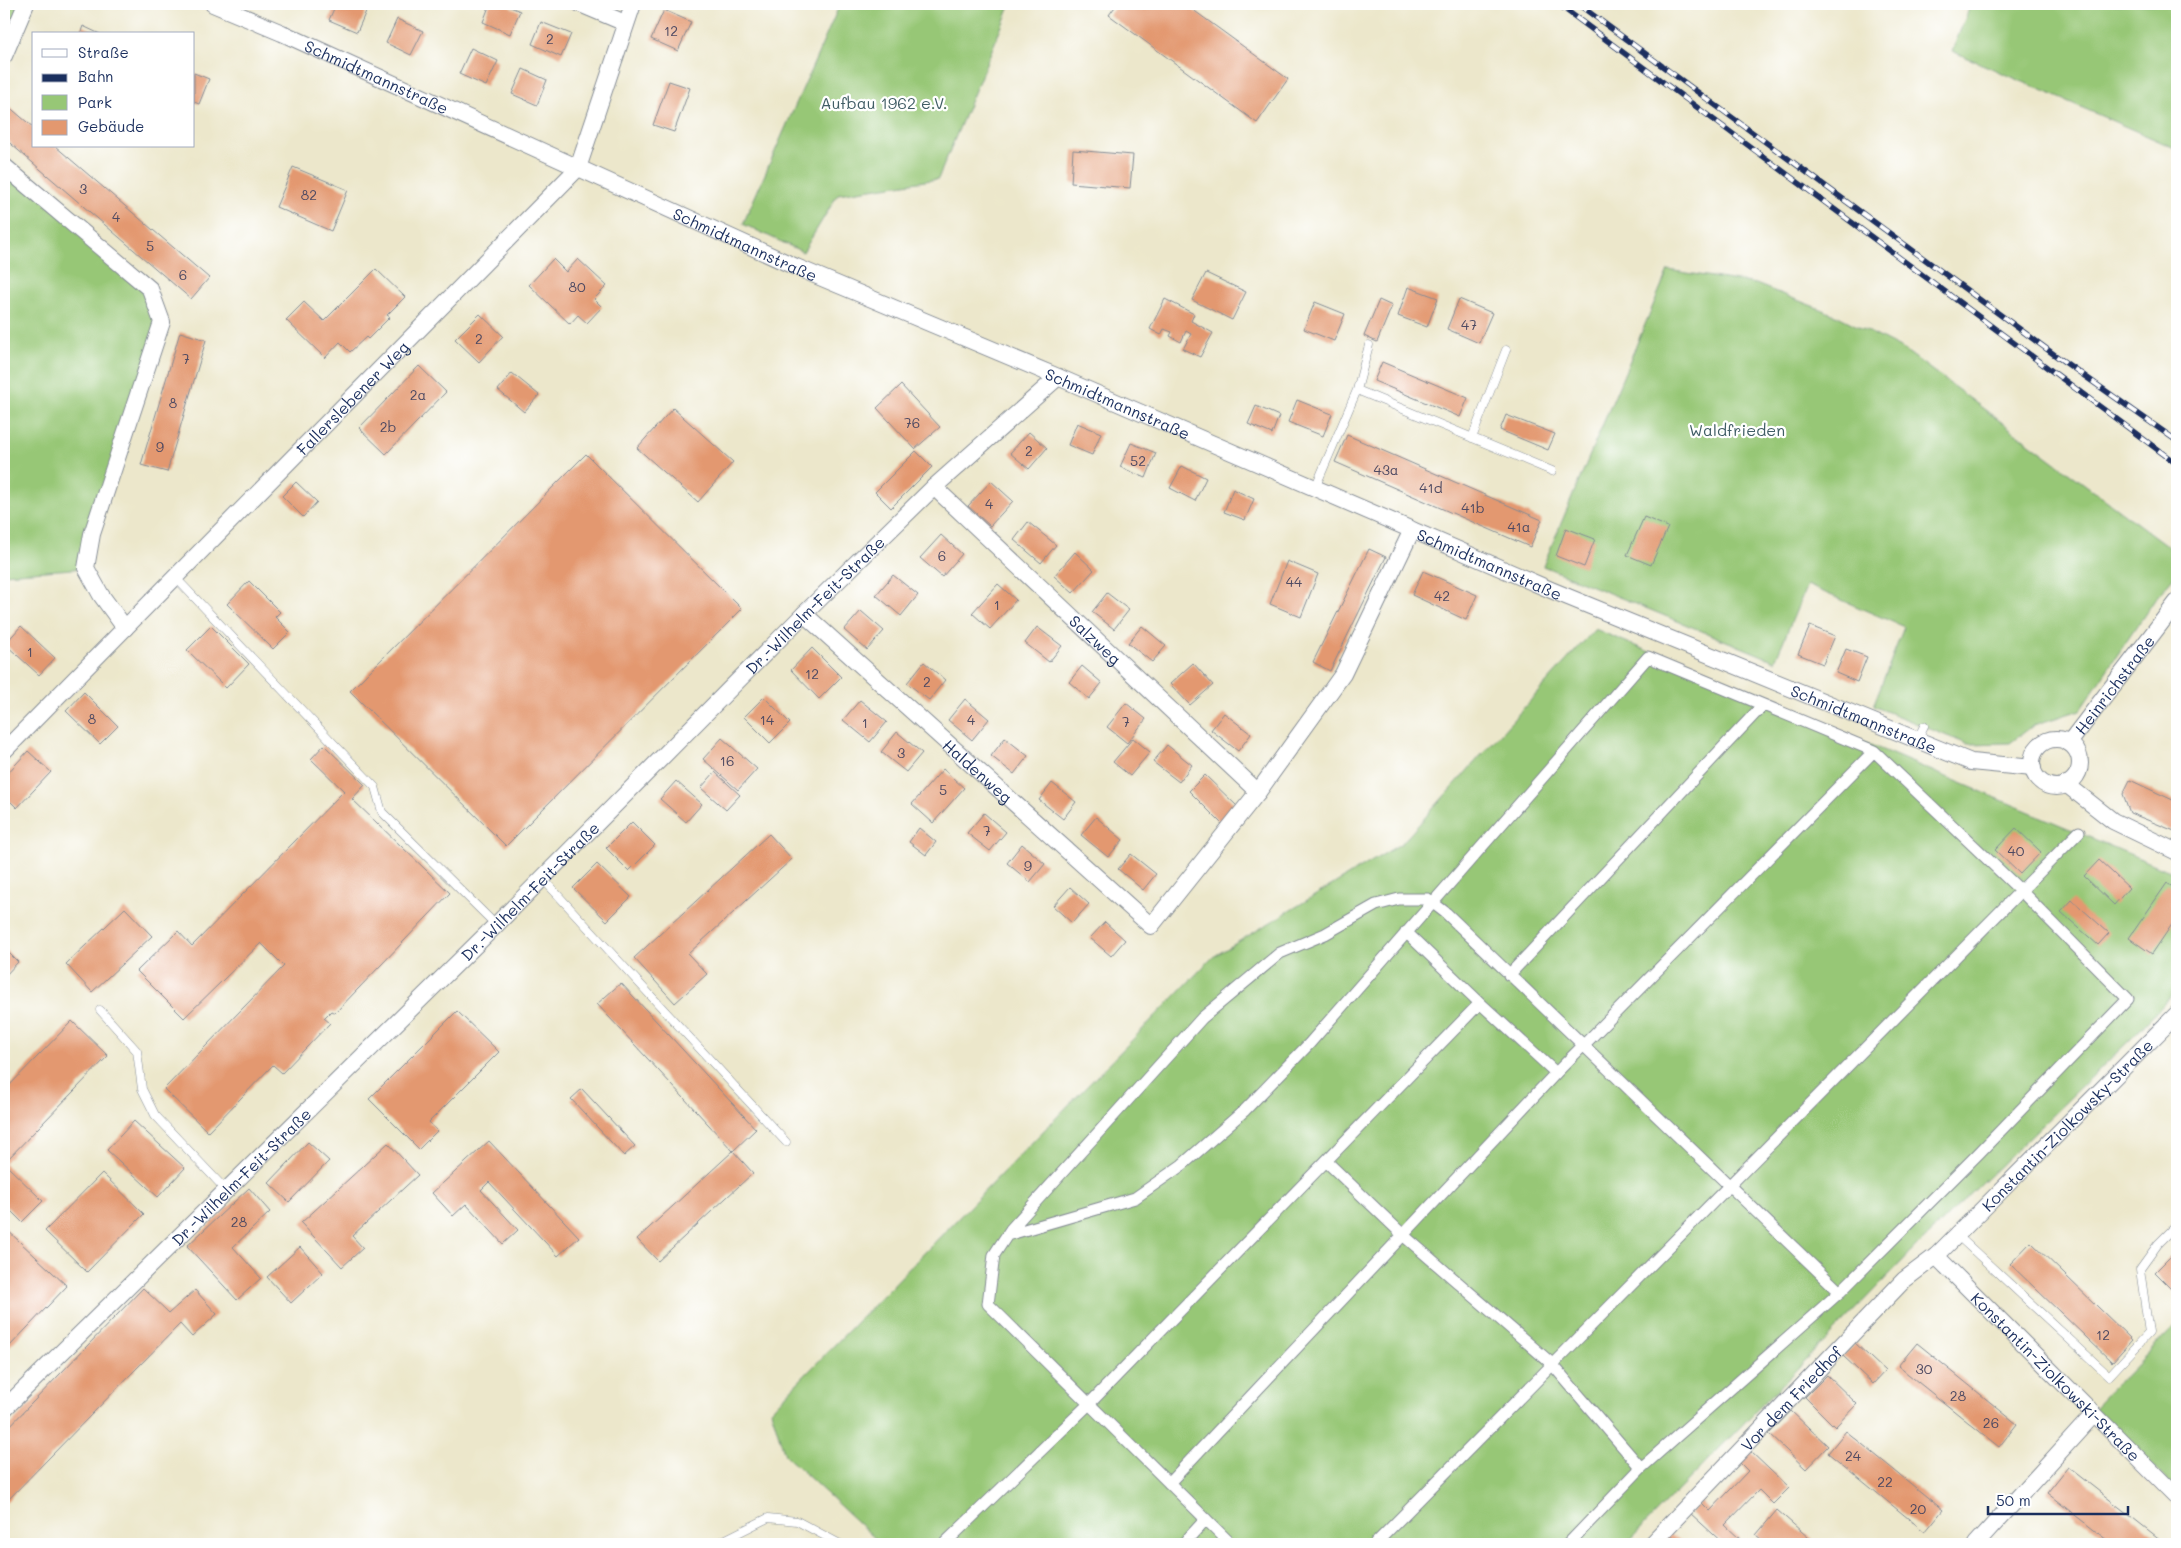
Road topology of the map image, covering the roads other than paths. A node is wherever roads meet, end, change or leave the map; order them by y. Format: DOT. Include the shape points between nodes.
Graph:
graph roads {
  1 [pos="26,4"];
  2 [pos="213,4"];
  3 [pos="580,4"];
  4 [pos="633,4"];
  5 [pos="626,23"];
  6 [pos="4,56"];
  7 [pos="4,166"];
  8 [pos="578,168"];
  9 [pos="1369,345"];
  10 [pos="1506,350"];
  11 [pos="1058,377"];
  12 [pos="1357,390"];
  13 [pos="1472,438"];
  14 [pos="1552,471"];
  15 [pos="934,487"];
  16 [pos="1315,488"];
  17 [pos="1412,530"];
  18 [pos="175,577"];
  19 [pos="2177,602"];
  20 [pos="804,614"];
  21 [pos="125,628"];
  22 [pos="1763,705"];
  23 [pos="2069,743"];
  24 [pos="4,751"];
  25 [pos="1874,751"];
  26 [pos="2033,768"];
  27 [pos="2066,784"];
  28 [pos="1258,792"];
  29 [pos="2079,832"];
  30 [pos="2177,852"];
  31 [pos="542,878"];
  32 [pos="2021,891"];
  33 [pos="1432,902"];
  34 [pos="496,925"];
  35 [pos="1406,932"];
  36 [pos="1509,975"];
  37 [pos="1480,1003"];
  38 [pos="100,1010"];
  39 [pos="2177,1014"];
  40 [pos="1584,1047"];
  41 [pos="1556,1073"];
  42 [pos="786,1142"];
  43 [pos="1326,1161"];
  44 [pos="1729,1186"];
  45 [pos="226,1190"];
  46 [pos="2177,1225"];
  47 [pos="1957,1234"];
  48 [pos="1007,1235"];
  49 [pos="1403,1235"];
  50 [pos="1936,1256"];
  51 [pos="1840,1292"];
  52 [pos="1552,1364"];
  53 [pos="1089,1404"];
  54 [pos="4,1409"];
  55 [pos="2094,1414"];
  56 [pos="1641,1468"];
  57 [pos="1169,1483"];
  58 [pos="2177,1497"];
  59 [pos="1206,1519"];
  60 [pos="716,1544"];
  61 [pos="840,1544"];
  62 [pos="944,1544"];
  63 [pos="1183,1544"];
  64 [pos="1231,1544"];
  65 [pos="1375,1544"];
  66 [pos="1568,1544"];
  67 [pos="1651,1544"];
  68 [pos="1976,1544"];
  1 -- 6 [label="street"];
  2 -- 8 [label="street, Schmidtmannstraße"];
  3 -- 5 [label="street"];
  4 -- 5 [label="street, Fallerslebener Weg"];
  5 -- 8 [label="street, Fallerslebener Weg"];
  7 -- 21 [label="street" via="150,289 162,322 92,534 86,568"];
  8 -- 11 [label="street, Schmidtmannstraße" via="796,267"];
  8 -- 18 [label="street, Fallerslebener Weg"];
  9 -- 12 [label="lane"];
  10 -- 13 [label="lane"];
  11 -- 15 [label="street, Dr.-Wilhelm-Feit-Straße"];
  11 -- 16 [label="street, Schmidtmannstraße"];
  12 -- 13 [label="lane"];
  12 -- 16 [label="lane"];
  13 -- 14 [label="lane"];
  15 -- 20 [label="street, Dr.-Wilhelm-Feit-Straße"];
  15 -- 28 [label="street, Salzweg"];
  16 -- 17 [label="street, Schmidtmannstraße"];
  17 -- 26 [label="street, Schmidtmannstraße" via="1569,598 1920,733 1971,762"];
  17 -- 28 [label="street" via="1343,674"];
  18 -- 21 [label="street, Fallerslebener Weg"];
  18 -- 34 [label="lane" via="375,787 382,812"];
  19 -- 23 [label="street, Heinrichstraße"];
  20 -- 28 [label="street, Haldenweg" via="1151,926"];
  20 -- 31 [label="street, Dr.-Wilhelm-Feit-Straße"];
  21 -- 24 [label="street, Fallerslebener Weg"];
  22 -- 25 [label="street"];
  22 -- 33 [label="street" via="1648,657"];
  22 -- 36 [label="street"];
  23 -- 26 [label="street" via="2061,739 2046,742 2036,750"];
  23 -- 27 [label="street" via="2075,748 2080,761 2073,780"];
  25 -- 32 [label="street"];
  25 -- 40 [label="street"];
  26 -- 27 [label="street" via="2044,783 2058,787"];
  27 -- 30 [label="street" via="2112,821"];
  29 -- 32 [label="street"];
  31 -- 34 [label="street, Dr.-Wilhelm-Feit-Straße"];
  31 -- 42 [label="lane"];
  32 -- 44 [label="street"];
  32 -- 51 [label="street" via="2128,999"];
  33 -- 35 [label="street"];
  33 -- 36 [label="street"];
  33 -- 48 [label="street" via="1428,899 1399,899 1376,905 1325,934 1280,953 1202,1018"];
  34 -- 45 [label="street, Dr.-Wilhelm-Feit-Straße"];
  35 -- 37 [label="street"];
  35 -- 48 [label="street" via="1290,1064 1245,1110 1182,1165 1135,1198"];
  36 -- 40 [label="street"];
  37 -- 41 [label="street"];
  37 -- 43 [label="street"];
  38 -- 45 [label="lane" via="137,1051 142,1089 155,1115"];
  39 -- 47 [label="street, Konstantin-Ziolkowsky-Straße"];
  40 -- 41 [label="street"];
  40 -- 44 [label="street"];
  41 -- 49 [label="street"];
  43 -- 49 [label="street"];
  43 -- 53 [label="street"];
  44 -- 51 [label="street"];
  44 -- 52 [label="street"];
  45 -- 54 [label="street, Dr.-Wilhelm-Feit-Straße"];
  46 -- 47 [label="lane" via="2140,1269 2149,1333 2109,1376"];
  47 -- 50 [label="street, Konstantin-Ziolkowsky-Straße"];
  48 -- 53 [label="street" via="994,1255 988,1304"];
  49 -- 52 [label="street"];
  49 -- 57 [label="street"];
  50 -- 55 [label="street, Konstantin-Ziolkowski-Straße"];
  50 -- 67 [label="street, Vor dem Friedhof" via="1904,1280"];
  51 -- 56 [label="street"];
  52 -- 56 [label="street"];
  52 -- 65 [label="street"];
  53 -- 57 [label="street"];
  53 -- 62 [label="street"];
  55 -- 58 [label="street, Konstantin-Ziolkowski-Straße"];
  55 -- 68 [label="street"];
  56 -- 66 [label="street"];
  57 -- 59 [label="street"];
  59 -- 63 [label="street"];
  59 -- 64 [label="street"];
  60 -- 61 [label="lane" via="768,1518 797,1521"];
}
